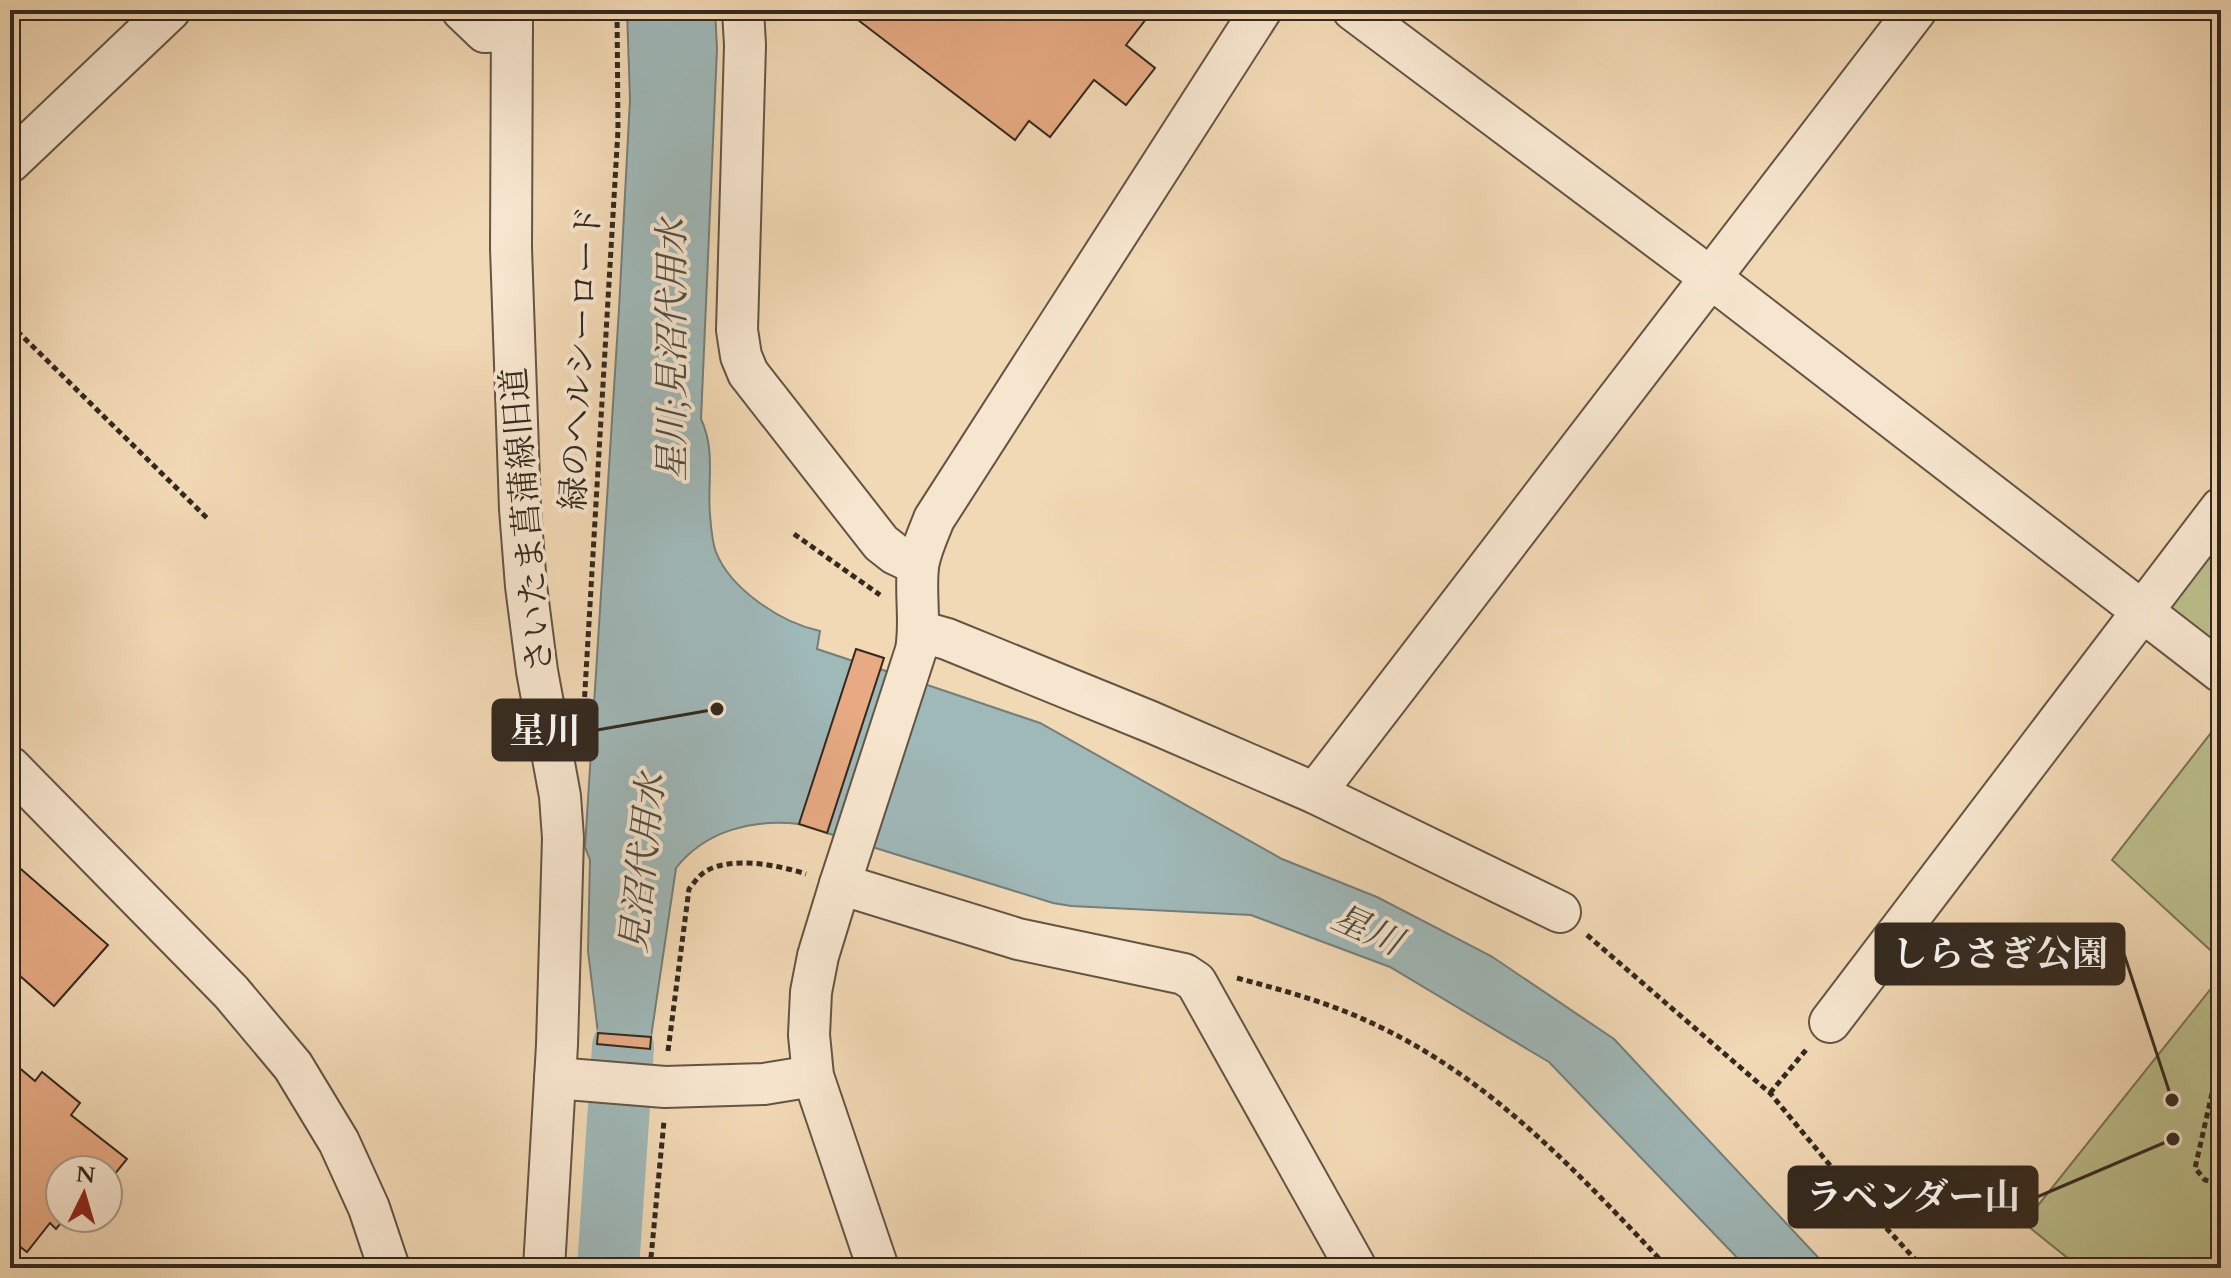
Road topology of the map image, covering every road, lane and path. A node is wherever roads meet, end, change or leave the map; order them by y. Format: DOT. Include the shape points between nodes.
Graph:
graph roads {
  1 [pos="170,10"];
  2 [pos="462,10"];
  3 [pos="617,10"];
  4 [pos="743,10"];
  5 [pos="1261,10"];
  6 [pos="1353,10"];
  7 [pos="1916,10"];
  8 [pos="512,20"];
  9 [pos="10,162"];
  10 [pos="1711,278"];
  11 [pos="10,324"];
  12 [pos="2221,508"];
  13 [pos="209,520"];
  14 [pos="794,534"];
  15 [pos="918,565"];
  16 [pos="890,603"];
  17 [pos="2143,610"];
  18 [pos="917,641"];
  19 [pos="2221,672"];
  20 [pos="583,715"];
  21 [pos="10,767"];
  22 [pos="1315,793"];
  23 [pos="835,870"];
  24 [pos="1560,912"];
  25 [pos="1196,982"];
  26 [pos="1830,1022"];
  27 [pos="2221,1054"];
  28 [pos="813,1076"];
  29 [pos="573,1079"];
  30 [pos="660,1083"];
  31 [pos="1770,1093"];
  32 [pos="2221,1183"];
  33 [pos="389,1268"];
  34 [pos="544,1268"];
  35 [pos="650,1268"];
  36 [pos="878,1268"];
  37 [pos="1356,1268"];
  38 [pos="1668,1268"];
  39 [pos="1923,1268"];
  1 -- 9 [label="street"];
  2 -- 8 [label="street" via="485,32"];
  3 -- 20 [label="path, 緑のヘルシーロード" via="618,130"];
  4 -- 15 [label="street" via="737,330 741,356 748,373 881,543"];
  5 -- 15 [label="street" via="934,519"];
  6 -- 10 [label="street"];
  7 -- 10 [label="street"];
  8 -- 29 [label="street, さいたま菖蒲線旧道" via="511,248 520,509 537,671 560,796"];
  10 -- 17 [label="street"];
  10 -- 22 [label="street"];
  11 -- 13 [label="path"];
  12 -- 17 [label="street"];
  14 -- 16 [label="path"];
  15 -- 18 [label="street"];
  17 -- 19 [label="street"];
  17 -- 26 [label="street"];
  18 -- 22 [label="street" via="947,639"];
  18 -- 23 [label="street"];
  21 -- 33 [label="street" via="231,992 293,1066 339,1142"];
  22 -- 24 [label="street"];
  23 -- 25 [label="street" via="1018,939 1184,974"];
  23 -- 28 [label="street" via="811,992"];
  23 -- 30 [label="path" via="739,863 703,873 689,889"];
  24 -- 31 [label="path"];
  25 -- 37 [label="street"];
  25 -- 38 [label="path" via="1237,978 1317,1000 1413,1045 1468,1079 1542,1139"];
  26 -- 31 [label="path"];
  27 -- 32 [label="path" via="2195,1168 2205,1180"];
  28 -- 30 [label="street" via="764,1084"];
  28 -- 36 [label="street"];
  29 -- 30 [label="street"];
  29 -- 34 [label="street, さいたま菖蒲線旧道"];
  30 -- 35 [label="path"];
  31 -- 39 [label="path"];
}
